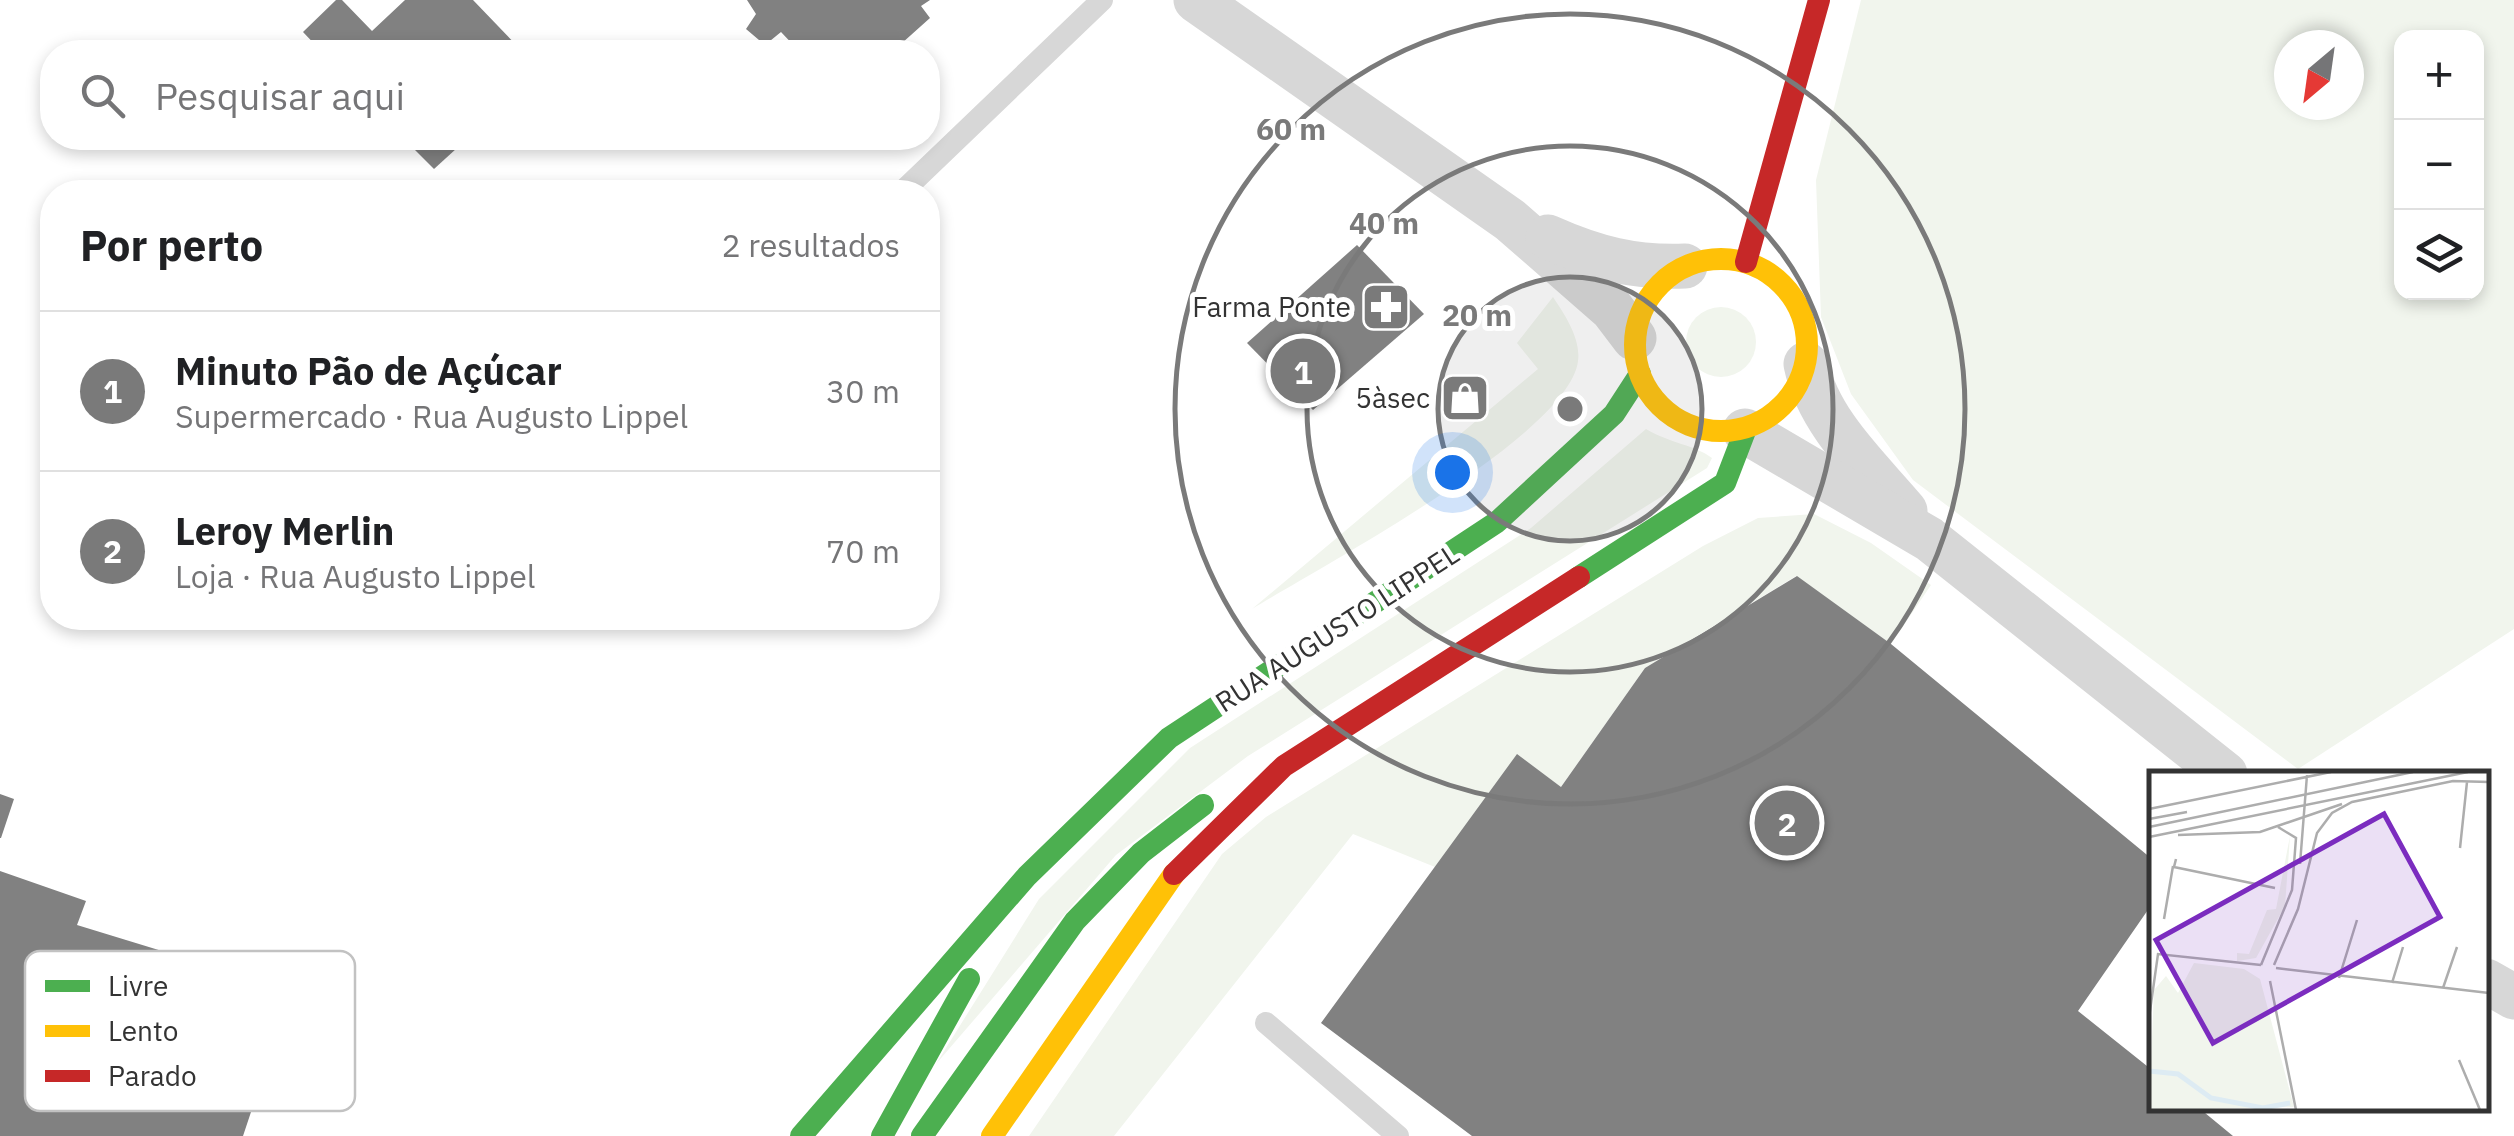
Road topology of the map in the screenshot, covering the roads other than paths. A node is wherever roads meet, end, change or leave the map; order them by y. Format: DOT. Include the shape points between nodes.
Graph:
graph roads {
  1 [pos="1102,0"];
  2 [pos="1196,0"];
  3 [pos="1819,0"];
  4 [pos="914,180"];
  5 [pos="1510,220"];
  6 [pos="1746,262"];
  7 [pos="1685,266"];
  8 [pos="1637,356"];
  9 [pos="1806,364"];
  10 [pos="1745,431"];
  11 [pos="1726,483"];
  12 [pos="1929,539"];
  13 [pos="1284,766"];
  14 [pos="2221,771"];
  15 [pos="1027,876"];
  16 [pos="2489,983"];
  17 [pos="2514,997"];
  18 [pos="1266,1022"];
  19 [pos="801,1136"];
  20 [pos="882,1136"];
  21 [pos="922,1136"];
  22 [pos="992,1136"];
  23 [pos="1398,1136"];
  1 -- 4 [label="lane"];
  2 -- 5 [label="street"];
  3 -- 6 [label="main road"];
  5 -- 7 [label="street" via="1592,258 1644,268"];
  5 -- 8 [label="street" via="1612,308"];
  6 -- 7 [label="main road"];
  6 -- 9 [label="main road" via="1789,290 1802,313"];
  7 -- 8 [label="main road" via="1650,295"];
  8 -- 10 [label="main road" via="1652,397 1670,415 1692,426"];
  8 -- 15 [label="main road, RUA AUGUSTO LIPPEL" via="1614,414 1497,522 1168,738"];
  9 -- 10 [label="main road" via="1784,406"];
  9 -- 12 [label="street" via="1826,414"];
  10 -- 11 [label="main road"];
  10 -- 12 [label="street"];
  11 -- 12 [label="street" via="1826,488"];
  11 -- 13 [label="main road"];
  12 -- 14 [label="street"];
  13 -- 21 [label="main road" via="1208,801 1141,853 1076,921"];
  13 -- 22 [label="main road" via="1174,874"];
  15 -- 19 [label="main road, RUA AUGUSTO LIPPEL"];
  15 -- 20 [label="main road, RUA AUGUSTO LIPPEL"];
  16 -- 17 [label="street"];
  18 -- 23 [label="lane"];
}
